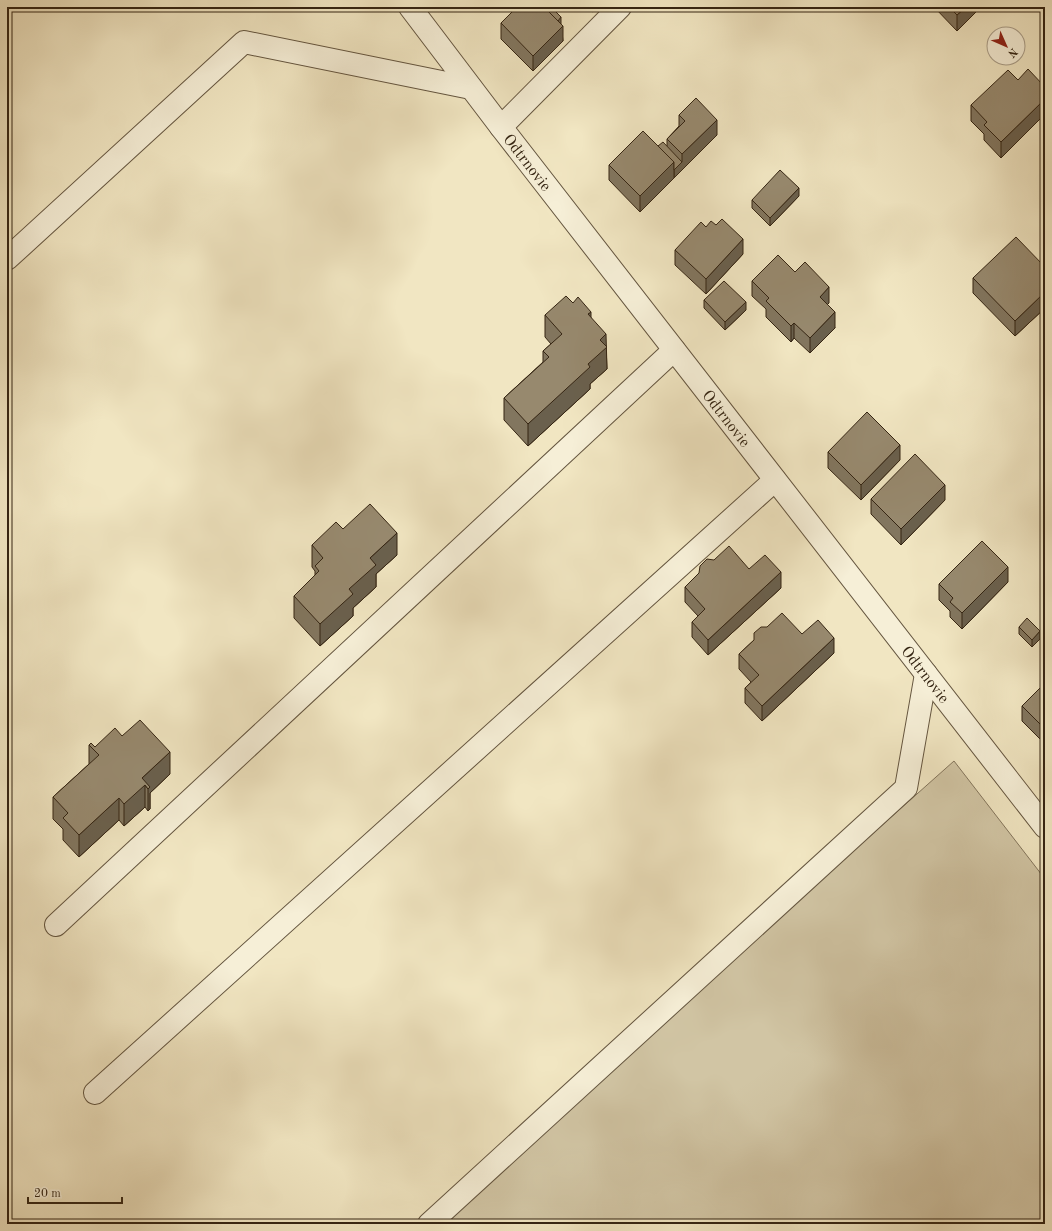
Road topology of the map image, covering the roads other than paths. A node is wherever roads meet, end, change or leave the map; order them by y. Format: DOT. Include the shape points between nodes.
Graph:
graph roads {
  1 [pos="410,7"];
  2 [pos="620,7"];
  3 [pos="471,88"];
  4 [pos="501,127"];
  5 [pos="7,259"];
  6 [pos="674,350"];
  7 [pos="775,480"];
  8 [pos="926,674"];
  9 [pos="1045,827"];
  10 [pos="56,925"];
  11 [pos="95,1093"];
  12 [pos="429,1224"];
  1 -- 3 [label="street, Odtrnovie"];
  2 -- 4 [label="street"];
  3 -- 4 [label="street, Odtrnovie"];
  3 -- 5 [label="street" via="244,42"];
  4 -- 6 [label="street, Odtrnovie"];
  6 -- 7 [label="street, Odtrnovie"];
  6 -- 10 [label="street"];
  7 -- 8 [label="street, Odtrnovie"];
  7 -- 11 [label="street"];
  8 -- 9 [label="street, Odtrnovie"];
  8 -- 12 [label="street" via="906,788"];
}
